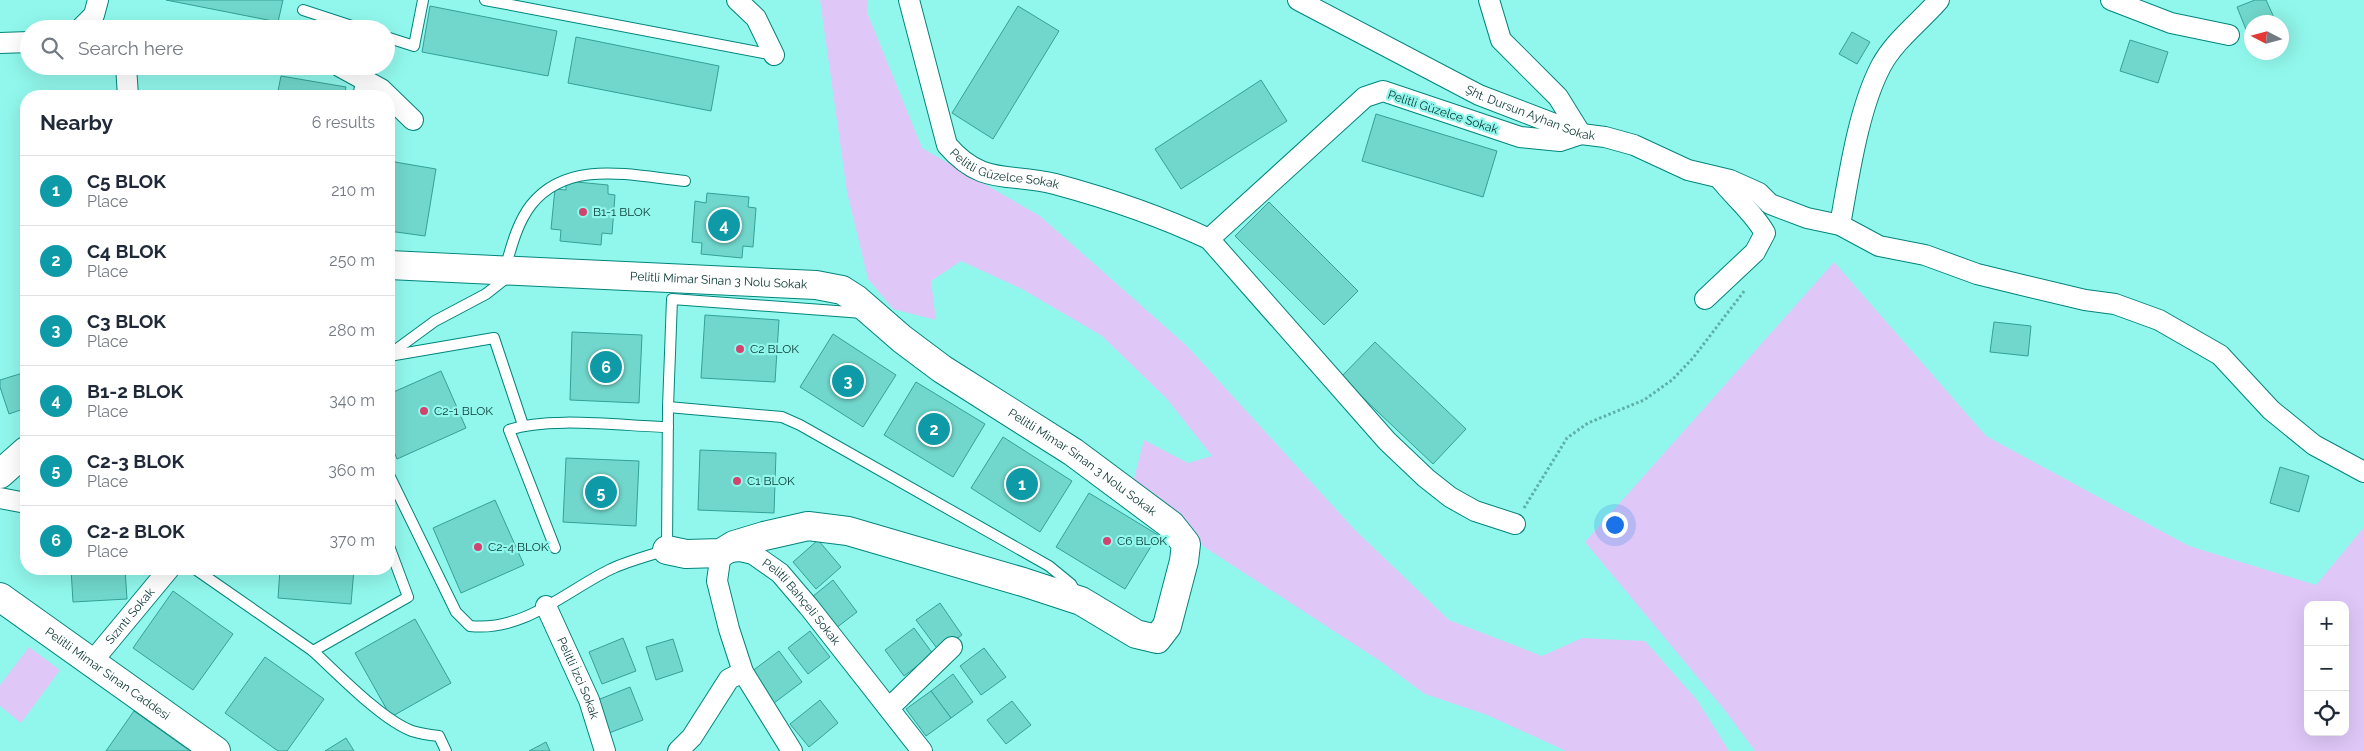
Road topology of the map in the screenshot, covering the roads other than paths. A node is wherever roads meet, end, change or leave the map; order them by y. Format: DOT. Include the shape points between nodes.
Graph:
graph roads {
  1 [pos="98,0"];
  2 [pos="423,0"];
  3 [pos="484,0"];
  4 [pos="737,0"];
  5 [pos="909,0"];
  6 [pos="1298,0"];
  7 [pos="1489,0"];
  8 [pos="1939,0"];
  9 [pos="2111,0"];
  10 [pos="303,10"];
  11 [pos="89,20"];
  12 [pos="334,20"];
  13 [pos="2229,35"];
  14 [pos="395,40"];
  15 [pos="20,42"];
  16 [pos="0,43"];
  17 [pos="774,55"];
  18 [pos="127,75"];
  19 [pos="349,75"];
  20 [pos="360,87"];
  21 [pos="128,90"];
  22 [pos="382,90"];
  23 [pos="395,103"];
  24 [pos="413,120"];
  25 [pos="1581,134"];
  26 [pos="1718,177"];
  27 [pos="684,181"];
  28 [pos="1840,225"];
  29 [pos="1209,239"];
  30 [pos="395,265"];
  31 [pos="510,270"];
  32 [pos="1705,299"];
  33 [pos="874,314"];
  34 [pos="395,352"];
  35 [pos="395,355"];
  36 [pos="668,407"];
  37 [pos="523,425"];
  38 [pos="668,427"];
  39 [pos="20,456"];
  40 [pos="2364,472"];
  41 [pos="0,474"];
  42 [pos="395,487"];
  43 [pos="0,498"];
  44 [pos="20,502"];
  45 [pos="1515,524"];
  46 [pos="555,548"];
  47 [pos="667,550"];
  48 [pos="721,553"];
  49 [pos="395,562"];
  50 [pos="164,575"];
  51 [pos="204,575"];
  52 [pos="0,597"];
  53 [pos="1080,601"];
  54 [pos="546,606"];
  55 [pos="952,648"];
  56 [pos="313,651"];
  57 [pos="91,663"];
  58 [pos="744,672"];
  59 [pos="889,708"];
  60 [pos="216,751"];
  61 [pos="446,751"];
  62 [pos="605,751"];
  63 [pos="678,751"];
  64 [pos="792,751"];
  65 [pos="922,751"];
  1 -- 11 [label="street" via="94,15"];
  2 -- 14 [label="lane" via="414,46"];
  3 -- 17 [label="lane"];
  4 -- 17 [label="street" via="756,18"];
  5 -- 29 [label="street, Pelitli Güzelce Sokak" via="947,146 960,161 979,172 1052,183 1167,219"];
  6 -- 25 [label="street, Şht. Dursun Ayhan Sokak" via="1479,95"];
  7 -- 25 [label="street" via="1501,40 1558,97"];
  8 -- 28 [label="street" via="1900,39 1881,66 1851,164"];
  9 -- 13 [label="street" via="2171,23"];
  10 -- 12 [label="lane"];
  15 -- 16 [label="street"];
  18 -- 21 [label="street"];
  19 -- 20 [label="street"];
  20 -- 22 [label="street"];
  23 -- 24 [label="street"];
  25 -- 26 [label="street, Şht. Dursun Ayhan Sokak" via="1634,145 1688,170"];
  25 -- 29 [label="street, Pelitli Güzelce Sokak" via="1560,142 1520,137 1383,91 1365,96"];
  26 -- 28 [label="street, Şht. Dursun Ayhan Sokak" via="1759,193 1770,204 1807,218"];
  26 -- 32 [label="street" via="1730,193 1748,208 1765,233 1755,252"];
  27 -- 31 [label="lane" via="600,172 572,177 550,187 530,206 514,239"];
  28 -- 40 [label="street, Şht. Dursun Ayhan Sokak" via="1879,246 1925,255 1977,274 2115,304 2159,320 2220,355 2271,410 2314,445"];
  29 -- 45 [label="street, Pelitli Güzelce Sokak" via="1387,441 1426,478 1475,511"];
  30 -- 31 [label="street, Pelitli Mimar Sinan 3 Nolu Sokak"];
  31 -- 33 [label="street, Pelitli Mimar Sinan 3 Nolu Sokak" via="816,285 842,290"];
  31 -- 34 [label="lane" via="486,294 435,322"];
  33 -- 36 [label="lane" via="672,299"];
  33 -- 53 [label="street, Pelitli Mimar Sinan 3 Nolu Sokak" via="942,369 1073,452 1171,525 1186,544 1167,626 1157,639 1136,634"];
  35 -- 37 [label="lane" via="494,338"];
  36 -- 38 [label="lane"];
  36 -- 53 [label="lane" via="782,417 800,425 1050,566 1071,584"];
  37 -- 38 [label="lane" via="564,423"];
  37 -- 46 [label="lane" via="509,430"];
  38 -- 47 [label="lane"];
  39 -- 41 [label="street"];
  42 -- 54 [label="lane" via="456,612 470,626 486,628 514,622"];
  43 -- 44 [label="street"];
  47 -- 48 [label="street, Pelitli Mimar Sinan 3 Nolu Sokak" via="692,554"];
  47 -- 54 [label="lane" via="609,570"];
  48 -- 53 [label="street, Pelitli Mimar Sinan 3 Nolu Sokak" via="734,545 808,526 848,531"];
  48 -- 58 [label="street" via="718,590"];
  48 -- 59 [label="street, Pelitli Bahçeli Sokak" via="740,551 753,554 780,573"];
  49 -- 56 [label="lane" via="408,597"];
  50 -- 57 [label="street, Sızıntı Sokak"];
  51 -- 56 [label="lane"];
  52 -- 57 [label="street, Pelitli Mimar Sinan Caddesi"];
  54 -- 62 [label="street, Pelitli İzci Sokak" via="589,700"];
  55 -- 59 [label="street"];
  56 -- 61 [label="lane" via="393,720 412,731 439,736"];
  57 -- 60 [label="street, Pelitli Mimar Sinan Caddesi"];
  58 -- 63 [label="street" via="729,679 692,737"];
  58 -- 64 [label="street"];
  59 -- 65 [label="street, Pelitli Bahçeli Sokak"];
}
